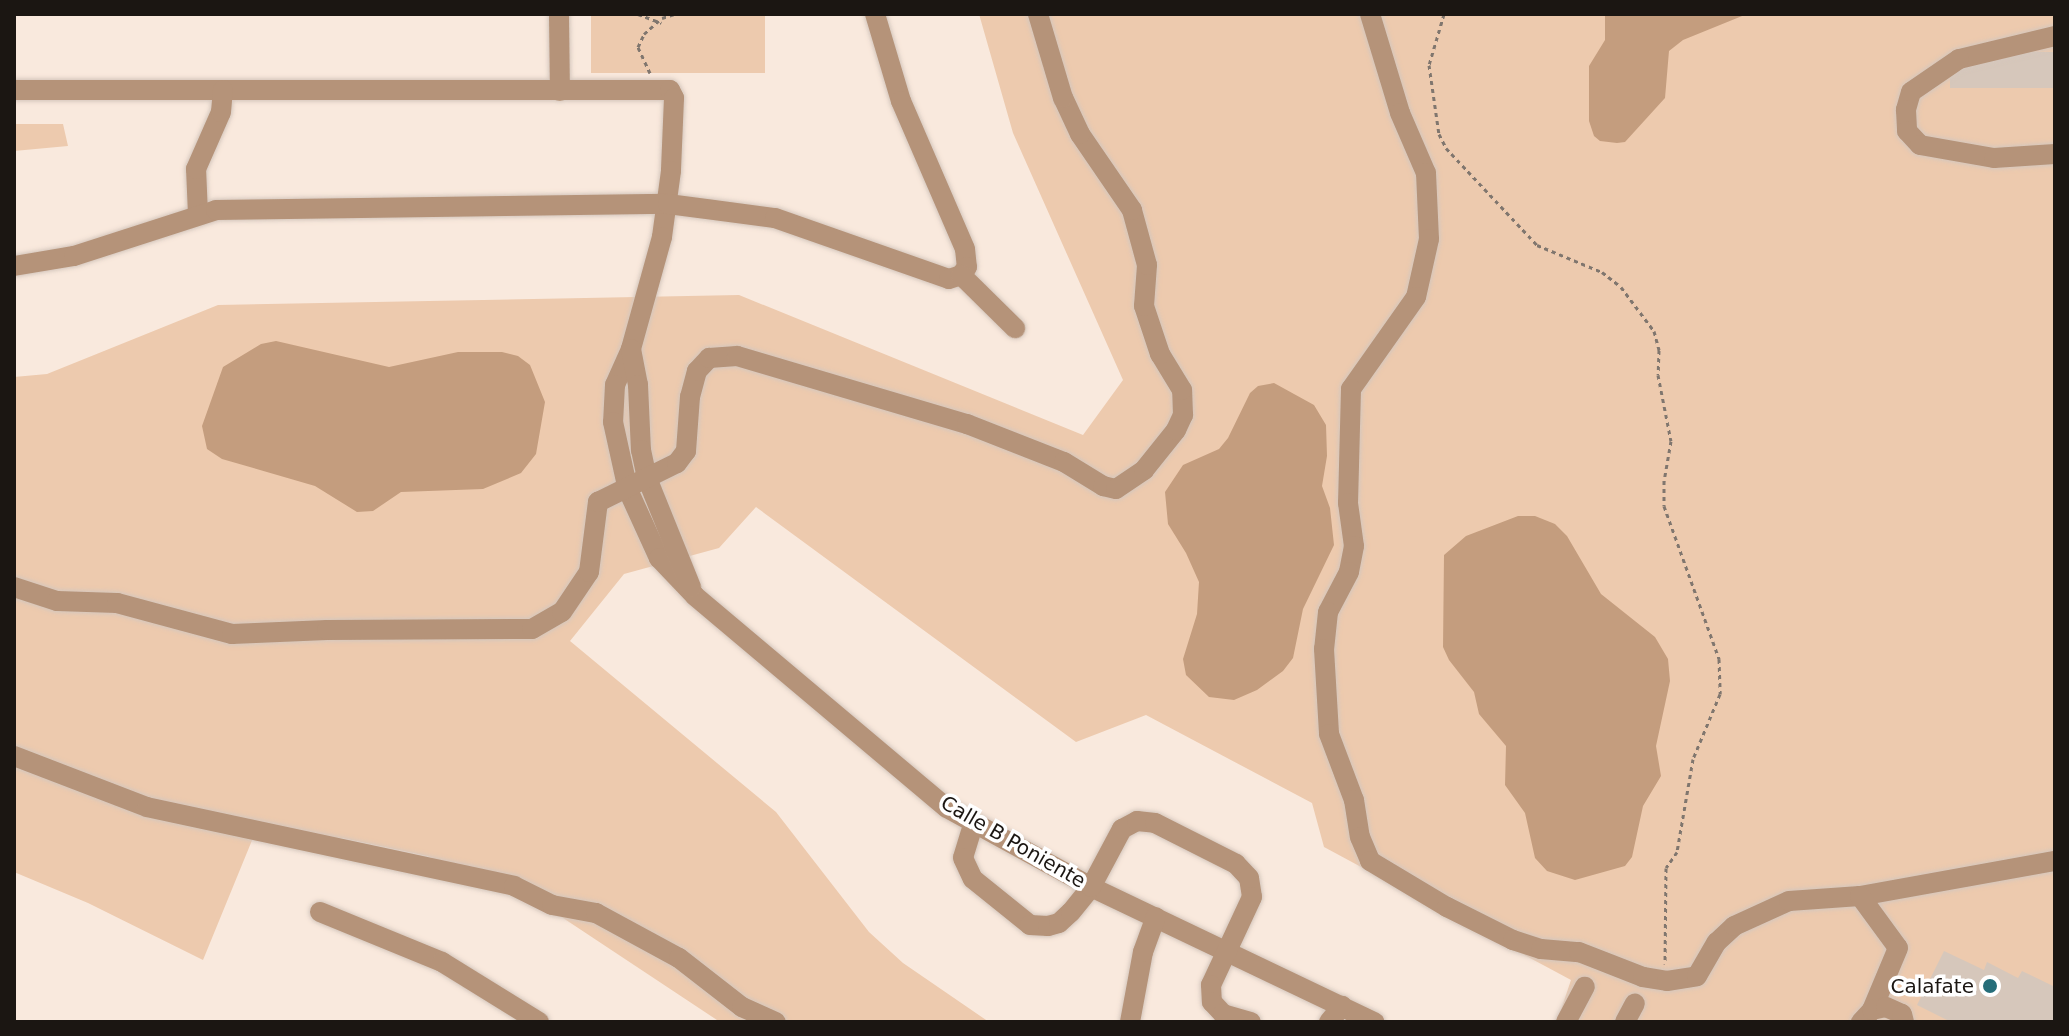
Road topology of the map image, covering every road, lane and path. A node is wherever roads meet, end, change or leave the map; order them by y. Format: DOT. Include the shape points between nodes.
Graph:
graph roads {
  1 [pos="559,14"];
  2 [pos="638,14"];
  3 [pos="674,14"];
  4 [pos="875,14"];
  5 [pos="1038,14"];
  6 [pos="1370,14"];
  7 [pos="1444,14"];
  8 [pos="661,23"];
  9 [pos="2055,36"];
  10 [pos="650,73"];
  11 [pos="14,90"];
  12 [pos="223,90"];
  13 [pos="560,91"];
  14 [pos="2055,154"];
  15 [pos="668,204"];
  16 [pos="198,214"];
  17 [pos="14,266"];
  18 [pos="961,275"];
  19 [pos="1015,328"];
  20 [pos="631,349"];
  21 [pos="647,478"];
  22 [pos="628,490"];
  23 [pos="14,587"];
  24 [pos="695,596"];
  25 [pos="14,756"];
  26 [pos="973,825"];
  27 [pos="2055,861"];
  28 [pos="1091,887"];
  29 [pos="1860,896"];
  30 [pos="320,912"];
  31 [pos="1156,917"];
  32 [pos="1228,951"];
  33 [pos="1667,981"];
  34 [pos="1585,987"];
  35 [pos="1635,1003"];
  36 [pos="1335,1014"];
  37 [pos="1866,1016"];
  38 [pos="539,1022"];
  39 [pos="776,1022"];
  40 [pos="1130,1022"];
  41 [pos="1251,1022"];
  42 [pos="1374,1022"];
  43 [pos="1566,1022"];
  44 [pos="1625,1022"];
  45 [pos="1904,1022"];
  1 -- 13 [label="street"];
  2 -- 8 [label="path"];
  3 -- 8 [label="path"];
  4 -- 18 [label="street" via="901,101 965,249 967,267"];
  5 -- 21 [label="street" via="1063,98 1080,134 1132,210 1147,265 1144,306 1160,354 1182,390 1180,423 1144,470 1116,489 1103,486 1064,462 967,424 737,356 709,358 697,371 686,451 677,463"];
  6 -- 33 [label="street" via="1400,113 1426,173 1429,239 1416,297 1351,389 1348,503 1354,546 1349,572 1328,612 1324,649 1329,734 1354,800 1360,837 1370,861 1388,874 1513,940 1579,952"];
  7 -- 33 [label="path" via="1429,65 1439,134 1446,148 1537,245 1602,272 1621,287 1654,331 1659,350 1658,375 1671,441 1664,506 1719,659 1720,694 1693,759 1677,852 1666,868"];
  8 -- 10 [label="path" via="644,34 638,47"];
  9 -- 14 [label="street" via="1959,59 1911,92 1906,110 1907,131 1920,145 1994,158"];
  11 -- 12 [label="street"];
  12 -- 13 [label="street"];
  12 -- 16 [label="street" via="221,112 196,169"];
  13 -- 15 [label="street" via="673,92"];
  15 -- 16 [label="street"];
  15 -- 18 [label="street" via="775,218 949,279"];
  15 -- 20 [label="street"];
  16 -- 17 [label="street" via="74,256"];
  18 -- 19 [label="street"];
  20 -- 21 [label="street, Calle B Poniente"];
  20 -- 22 [label="street, Calle B Poniente" via="615,385 613,422"];
  21 -- 22 [label="street"];
  21 -- 24 [label="street, Calle B Poniente"];
  22 -- 23 [label="street" via="598,502 589,572 562,612 532,629 232,634 117,603 57,601"];
  22 -- 24 [label="street, Calle B Poniente" via="659,558"];
  24 -- 26 [label="street, Calle B Poniente" via="886,759"];
  25 -- 39 [label="street" via="147,807 514,886 552,905 596,913 679,958 742,1007"];
  26 -- 28 [label="street, Calle B Poniente"];
  26 -- 28 [label="street" via="963,858 973,879 1030,925 1059,923"];
  27 -- 29 [label="street"];
  28 -- 31 [label="street, Calle B Poniente"];
  28 -- 32 [label="street" via="1122,829 1137,821 1155,823 1236,864 1249,878 1252,897"];
  29 -- 33 [label="street" via="1789,901 1766,909 1717,942 1697,976"];
  29 -- 37 [label="street" via="1898,948"];
  30 -- 38 [label="street" via="442,962"];
  31 -- 32 [label="street, Calle B Poniente"];
  31 -- 40 [label="street" via="1143,952"];
  32 -- 36 [label="street, Calle B Poniente"];
  32 -- 41 [label="street" via="1211,985 1212,1002 1223,1014"];
  34 -- 43 [label="street"];
  35 -- 44 [label="street"];
  36 -- 42 [label="street, Calle B Poniente"];
  37 -- 45 [label="street" via="1886,1007 1902,1014"];
}
